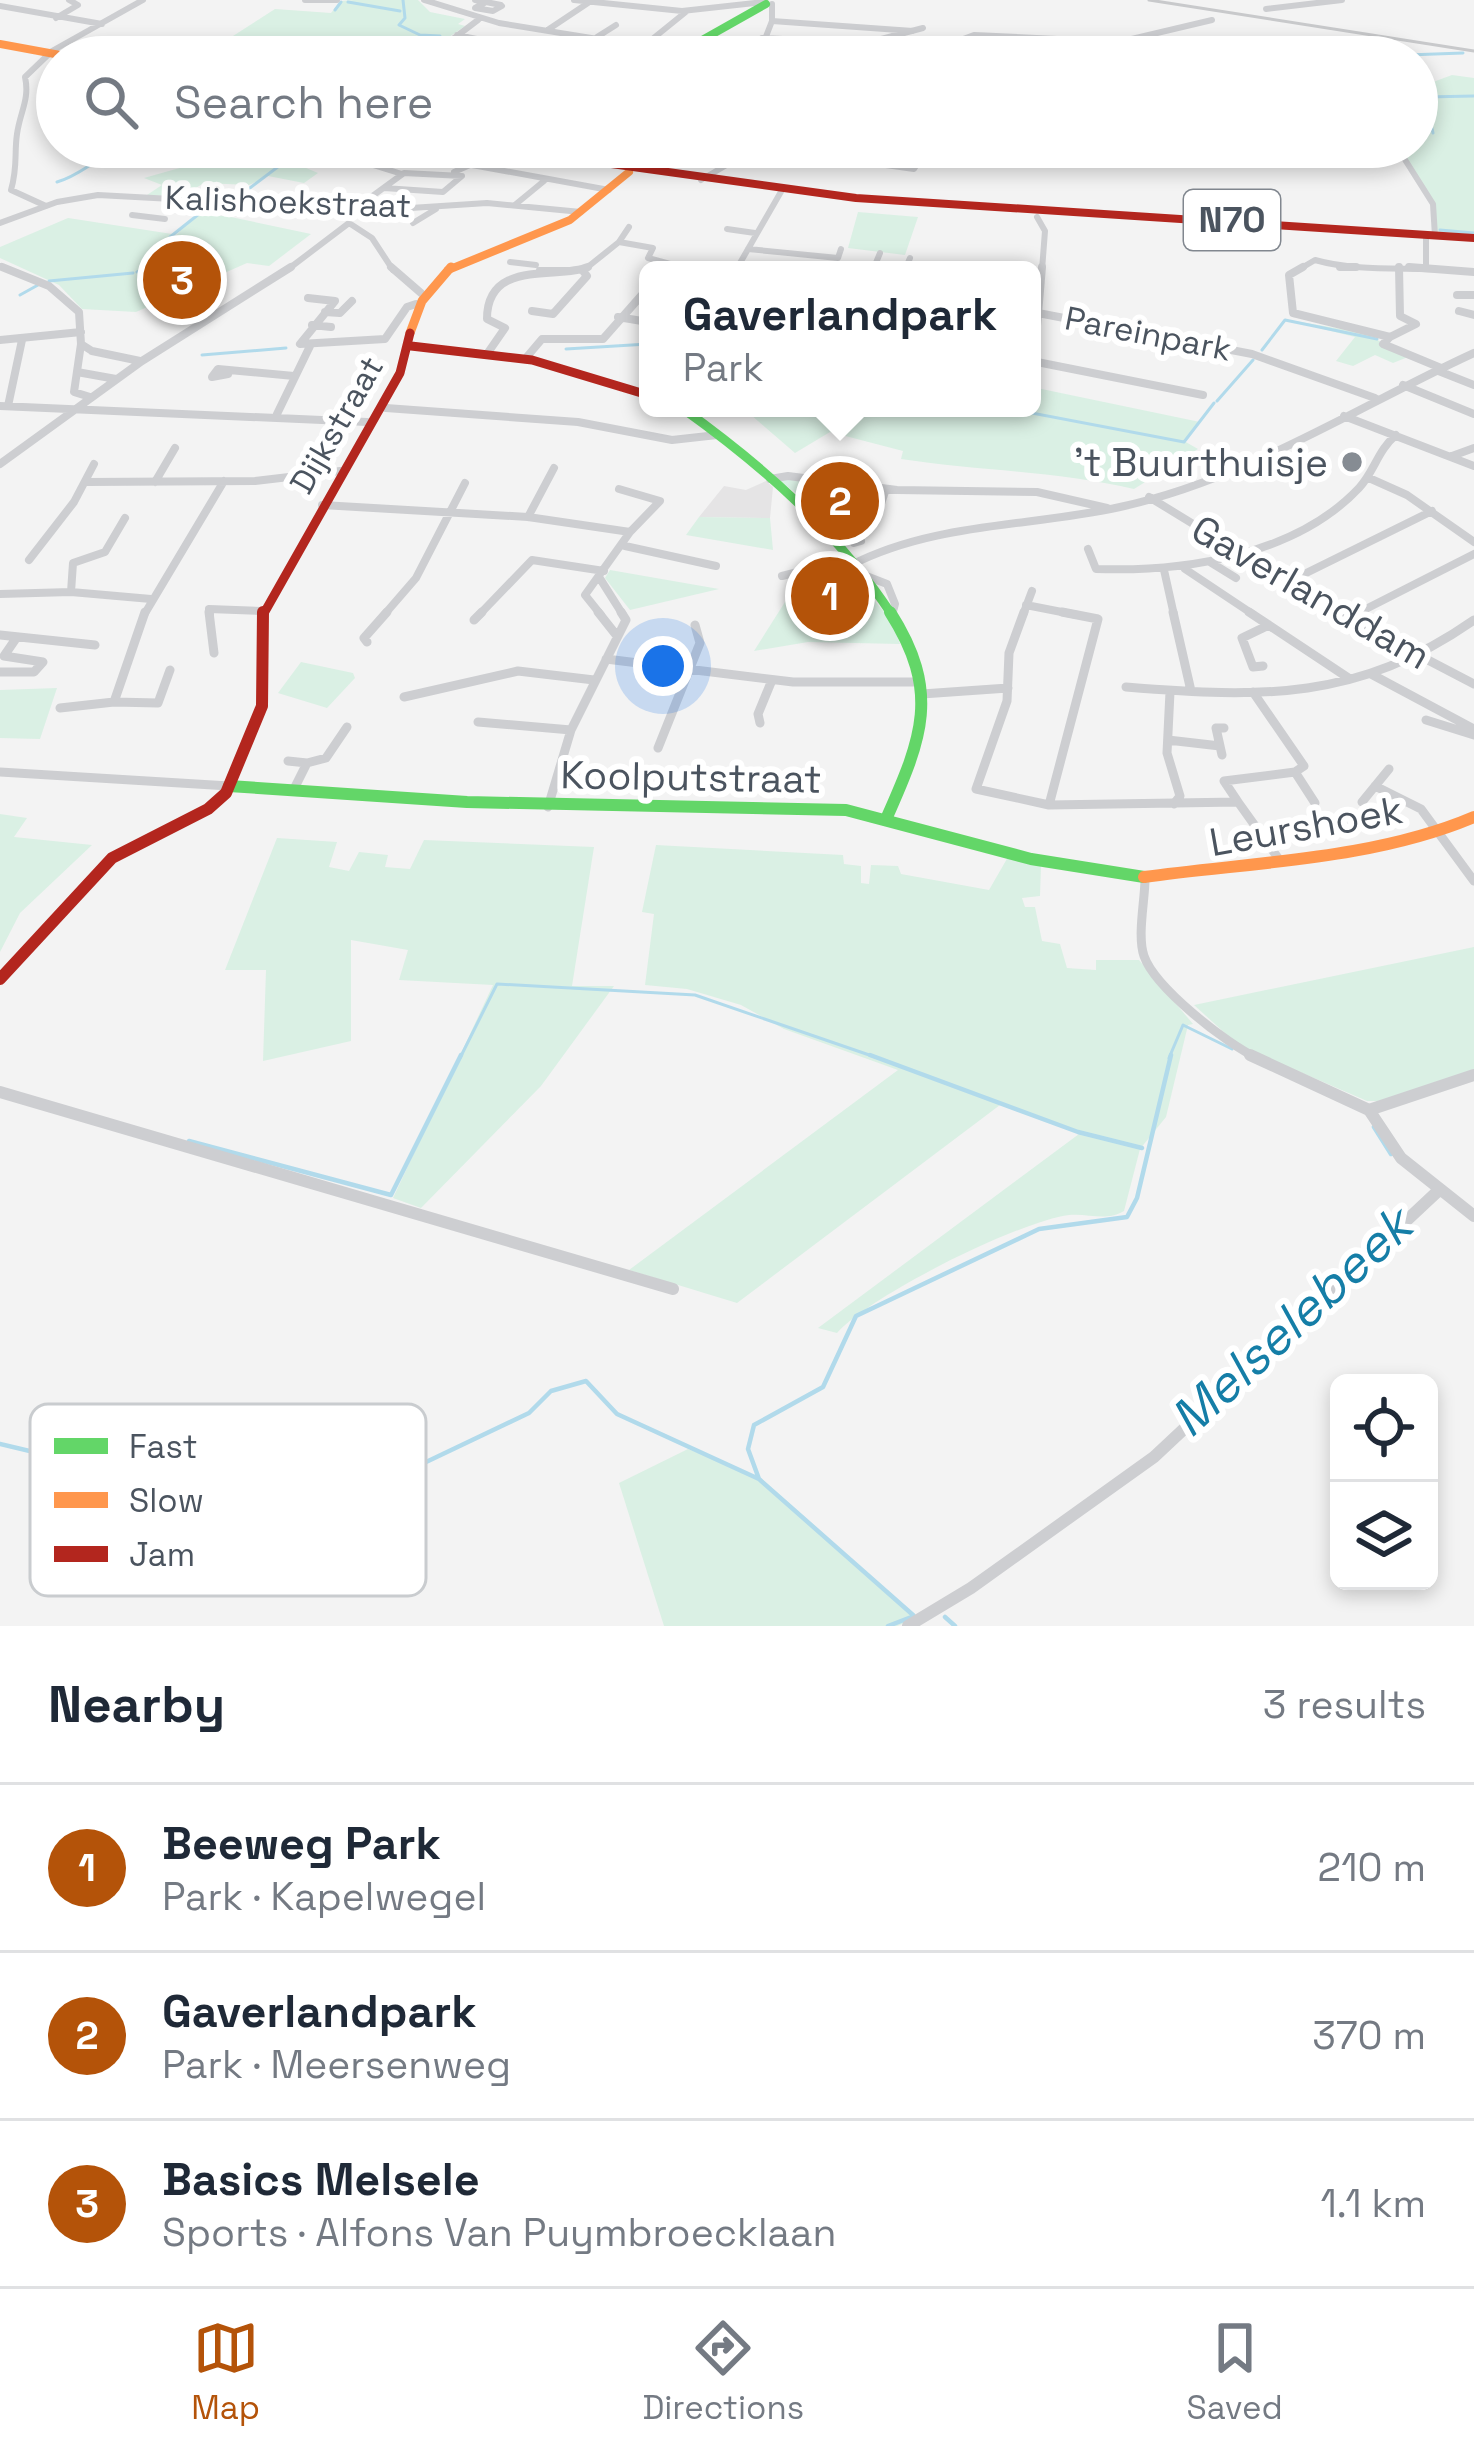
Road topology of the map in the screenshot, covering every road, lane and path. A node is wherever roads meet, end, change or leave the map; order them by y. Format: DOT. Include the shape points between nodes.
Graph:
graph roads {
  1 [pos="69,0"];
  2 [pos="143,0"];
  3 [pos="304,0"];
  4 [pos="337,0"];
  5 [pos="424,0"];
  6 [pos="574,0"];
  7 [pos="648,0"];
  8 [pos="1342,0"];
  9 [pos="486,2"];
  10 [pos="593,2"];
  11 [pos="771,3"];
  12 [pos="0,6"];
  13 [pos="474,6"];
  14 [pos="1265,9"];
  15 [pos="641,10"];
  16 [pos="687,11"];
  17 [pos="55,18"];
  18 [pos="478,20"];
  19 [pos="1212,20"];
  20 [pos="772,21"];
  21 [pos="102,24"];
  22 [pos="616,26"];
  23 [pos="923,28"];
  24 [pos="549,29"];
  25 [pos="914,31"];
  26 [pos="457,35"];
  27 [pos="82,36"];
  28 [pos="462,36"];
  29 [pos="590,36"];
  30 [pos="598,36"];
  31 [pos="657,36"];
  32 [pos="712,36"];
  33 [pos="763,36"];
  34 [pos="901,36"];
  35 [pos="1144,36"];
  36 [pos="36,68"];
  37 [pos="382,168"];
  38 [pos="464,168"];
  39 [pos="486,168"];
  40 [pos="607,168"];
  41 [pos="721,168"];
  42 [pos="1410,168"];
  43 [pos="454,172"];
  44 [pos="633,173"];
  45 [pos="401,174"];
  46 [pos="701,180"];
  47 [pos="544,181"];
  48 [pos="384,188"];
  49 [pos="609,190"];
  50 [pos="782,190"];
  51 [pos="174,198"];
  52 [pos="514,205"];
  53 [pos="46,206"];
  54 [pos="441,206"];
  55 [pos="355,209"];
  56 [pos="991,210"];
  57 [pos="581,212"];
  58 [pos="132,214"];
  59 [pos="1053,214"];
  60 [pos="148,217"];
  61 [pos="1037,217"];
  62 [pos="164,219"];
  63 [pos="0,223"];
  64 [pos="413,223"];
  65 [pos="349,224"];
  66 [pos="629,227"];
  67 [pos="727,230"];
  68 [pos="755,233"];
  69 [pos="1424,236"];
  70 [pos="1474,238"];
  71 [pos="619,242"];
  72 [pos="748,249"];
  73 [pos="842,249"];
  74 [pos="880,253"];
  75 [pos="809,255"];
  76 [pos="910,257"];
  77 [pos="657,261"];
  78 [pos="741,261"];
  79 [pos="808,261"];
  80 [pos="877,261"];
  81 [pos="908,261"];
  82 [pos="510,262"];
  83 [pos="0,266"];
  84 [pos="536,266"];
  85 [pos="1399,267"];
  86 [pos="1430,270"];
  87 [pos="583,271"];
  88 [pos="1474,272"];
  89 [pos="1457,295"];
  90 [pos="1474,295"];
  91 [pos="639,297"];
  92 [pos="1041,297"];
  93 [pos="308,298"];
  94 [pos="419,299"];
  95 [pos="352,301"];
  96 [pos="532,310"];
  97 [pos="325,311"];
  98 [pos="1459,311"];
  99 [pos="1041,315"];
  100 [pos="1474,315"];
  101 [pos="618,317"];
  102 [pos="639,320"];
  103 [pos="312,325"];
  104 [pos="331,327"];
  105 [pos="81,332"];
  106 [pos="1390,337"];
  107 [pos="0,340"];
  108 [pos="22,340"];
  109 [pos="82,344"];
  110 [pos="305,344"];
  111 [pos="411,346"];
  112 [pos="92,351"];
  113 [pos="1474,353"];
  114 [pos="487,354"];
  115 [pos="79,356"];
  116 [pos="525,359"];
  117 [pos="142,361"];
  118 [pos="1041,363"];
  119 [pos="1438,369"];
  120 [pos="77,372"];
  121 [pos="228,374"];
  122 [pos="294,376"];
  123 [pos="116,379"];
  124 [pos="1403,385"];
  125 [pos="1474,386"];
  126 [pos="639,392"];
  127 [pos="1203,394"];
  128 [pos="91,397"];
  129 [pos="1375,398"];
  130 [pos="4,406"];
  131 [pos="386,408"];
  132 [pos="74,409"];
  133 [pos="277,414"];
  134 [pos="1474,414"];
  135 [pos="1344,416"];
  136 [pos="694,417"];
  137 [pos="367,422"];
  138 [pos="717,435"];
  139 [pos="1396,435"];
  140 [pos="175,448"];
  141 [pos="1474,448"];
  142 [pos="1452,456"];
  143 [pos="0,464"];
  144 [pos="94,464"];
  145 [pos="1474,466"];
  146 [pos="554,468"];
  147 [pos="340,471"];
  148 [pos="770,478"];
  149 [pos="1369,478"];
  150 [pos="224,481"];
  151 [pos="87,482"];
  152 [pos="155,482"];
  153 [pos="465,483"];
  154 [pos="619,489"];
  155 [pos="886,489"];
  156 [pos="1149,497"];
  157 [pos="322,505"];
  158 [pos="1104,506"];
  159 [pos="1432,511"];
  160 [pos="449,513"];
  161 [pos="528,517"];
  162 [pos="125,518"];
  163 [pos="631,533"];
  164 [pos="861,541"];
  165 [pos="1474,542"];
  166 [pos="625,546"];
  167 [pos="1088,549"];
  168 [pos="1239,552"];
  169 [pos="1474,554"];
  170 [pos="29,560"];
  171 [pos="1210,562"];
  172 [pos="850,565"];
  173 [pos="716,566"];
  174 [pos="1096,569"];
  175 [pos="1186,571"];
  176 [pos="1166,573"];
  177 [pos="601,574"];
  178 [pos="782,576"];
  179 [pos="1236,578"];
  180 [pos="1095,581"];
  181 [pos="1288,582"];
  182 [pos="1032,591"];
  183 [pos="71,592"];
  184 [pos="0,595"];
  185 [pos="152,599"];
  186 [pos="1026,605"];
  187 [pos="263,611"];
  188 [pos="1348,618"];
  189 [pos="474,620"];
  190 [pos="1474,620"];
  191 [pos="694,625"];
  192 [pos="1269,625"];
  193 [pos="1,636"];
  194 [pos="617,636"];
  195 [pos="17,637"];
  196 [pos="367,642"];
  197 [pos="95,645"];
  198 [pos="214,653"];
  199 [pos="1419,656"];
  200 [pos="606,659"];
  201 [pos="1257,668"];
  202 [pos="688,669"];
  203 [pos="170,670"];
  204 [pos="0,672"];
  205 [pos="1371,674"];
  206 [pos="1350,679"];
  207 [pos="593,680"];
  208 [pos="772,680"];
  209 [pos="1474,684"];
  210 [pos="1126,687"];
  211 [pos="921,688"];
  212 [pos="1008,688"];
  213 [pos="1170,692"];
  214 [pos="1191,692"];
  215 [pos="1253,692"];
  216 [pos="404,697"];
  217 [pos="114,702"];
  218 [pos="60,708"];
  219 [pos="1426,720"];
  220 [pos="478,722"];
  221 [pos="760,723"];
  222 [pos="347,727"];
  223 [pos="1224,728"];
  224 [pos="571,730"];
  225 [pos="1474,732"];
  226 [pos="1168,740"];
  227 [pos="658,748"];
  228 [pos="288,761"];
  229 [pos="307,764"];
  230 [pos="1389,769"];
  231 [pos="0,772"];
  232 [pos="1295,772"];
  233 [pos="229,786"];
  234 [pos="1375,787"];
  235 [pos="293,791"];
  236 [pos="1238,802"];
  237 [pos="1362,802"];
  238 [pos="1315,803"];
  239 [pos="1174,804"];
  240 [pos="1049,805"];
  241 [pos="548,806"];
  242 [pos="886,817"];
  243 [pos="1474,817"];
  244 [pos="1439,832"];
  245 [pos="1280,862"];
  246 [pos="1144,879"];
  247 [pos="1474,881"];
  248 [pos="0,979"];
  249 [pos="1474,1075"];
  250 [pos="0,1092"];
  251 [pos="1369,1110"];
  252 [pos="1438,1190"];
  253 [pos="1474,1216"];
  254 [pos="673,1289"];
  255 [pos="908,1626"];
  1 -- 17 [label="street" via="78,5"];
  2 -- 21 [label="street"];
  3 -- 4 [label="street"];
  5 -- 18 [label="street" via="433,10"];
  6 -- 10 [label="street"];
  7 -- 15 [label="street"];
  8 -- 14 [label="street"];
  9 -- 13 [label="street"];
  9 -- 13 [label="street" via="502,6"];
  10 -- 15 [label="street"];
  10 -- 24 [label="street"];
  11 -- 16 [label="street"];
  11 -- 20 [label="street"];
  11 -- 32 [label="main road"];
  12 -- 17 [label="street"];
  15 -- 16 [label="street"];
  16 -- 31 [label="street"];
  17 -- 21 [label="street"];
  18 -- 24 [label="street"];
  18 -- 26 [label="street"];
  19 -- 35 [label="street"];
  20 -- 25 [label="street"];
  20 -- 33 [label="street"];
  21 -- 27 [label="street"];
  22 -- 30 [label="street"];
  23 -- 25 [label="street"];
  24 -- 29 [label="street"];
  25 -- 34 [label="street"];
  26 -- 28 [label="street"];
  36 -- 53 [label="street" via="25,77 21,156 10,184"];
  37 -- 45 [label="street"];
  38 -- 43 [label="street"];
  39 -- 47 [label="street"];
  40 -- 44 [label="main road, N70"];
  41 -- 46 [label="street"];
  42 -- 69 [label="street" via="1433,204"];
  43 -- 45 [label="street"];
  43 -- 48 [label="street" via="462,178 443,192"];
  44 -- 46 [label="main road, N70"];
  44 -- 49 [label="main road"];
  45 -- 48 [label="street"];
  46 -- 50 [label="main road, N70"];
  47 -- 49 [label="street"];
  47 -- 52 [label="street"];
  48 -- 55 [label="street"];
  49 -- 57 [label="main road"];
  50 -- 56 [label="main road, N70"];
  50 -- 68 [label="street"];
  51 -- 53 [label="street, Kalishoekstraat" via="98,195"];
  51 -- 55 [label="street, Kalishoekstraat"];
  51 -- 60 [label="street"];
  52 -- 54 [label="street, Kalishoekstraat"];
  52 -- 57 [label="street, Kalishoekstraat"];
  53 -- 63 [label="street, Kalishoekstraat"];
  54 -- 55 [label="street, Kalishoekstraat"];
  54 -- 64 [label="street"];
  55 -- 65 [label="street"];
  56 -- 59 [label="main road, N70"];
  56 -- 61 [label="main road, N70"];
  57 -- 94 [label="main road" via="470,255"];
  58 -- 60 [label="street"];
  59 -- 61 [label="main road, N70"];
  59 -- 69 [label="main road, N70"];
  60 -- 62 [label="street"];
  61 -- 92 [label="street, Pareinpark" via="1048,238"];
  65 -- 94 [label="street" via="378,242 395,280"];
  65 -- 117 [label="street" via="252,296"];
  66 -- 71 [label="street"];
  67 -- 68 [label="street"];
  68 -- 72 [label="street"];
  69 -- 70 [label="main road, N70"];
  69 -- 86 [label="street"];
  71 -- 77 [label="street" via="653,248 648,259"];
  71 -- 87 [label="street"];
  72 -- 75 [label="street"];
  72 -- 78 [label="street"];
  73 -- 75 [label="street" via="838,258"];
  74 -- 80 [label="street"];
  75 -- 79 [label="street"];
  76 -- 81 [label="street"];
  82 -- 84 [label="street"];
  83 -- 105 [label="street" via="51,287 79,312"];
  84 -- 87 [label="street"];
  84 -- 114 [label="street" via="491,301 486,317 505,328"];
  85 -- 86 [label="street"];
  85 -- 106 [label="street" via="1400,315 1416,323"];
  85 -- 106 [label="street" via="1347,269 1315,260 1289,275 1293,313"];
  86 -- 88 [label="street"];
  87 -- 96 [label="street" via="553,314"];
  89 -- 90 [label="street"];
  91 -- 101 [label="street"];
  93 -- 97 [label="street" via="335,301"];
  94 -- 110 [label="street, Dijkstraat" via="385,340"];
  94 -- 111 [label="main road, Dijkstraat"];
  95 -- 97 [label="street" via="340,313"];
  97 -- 103 [label="street"];
  98 -- 100 [label="street"];
  99 -- 129 [label="street, Pareinpark" via="1257,356"];
  101 -- 102 [label="street"];
  101 -- 116 [label="street" via="603,338 542,339"];
  103 -- 104 [label="street"];
  103 -- 110 [label="street"];
  105 -- 108 [label="street"];
  105 -- 109 [label="street"];
  106 -- 119 [label="street" via="1383,344"];
  107 -- 108 [label="street"];
  108 -- 130 [label="street"];
  109 -- 112 [label="street"];
  109 -- 115 [label="street"];
  110 -- 122 [label="street"];
  111 -- 114 [label="main road"];
  111 -- 137 [label="main road, Dijkstraat"];
  112 -- 115 [label="street"];
  112 -- 117 [label="street"];
  113 -- 119 [label="street"];
  114 -- 116 [label="main road"];
  115 -- 120 [label="street"];
  116 -- 126 [label="main road"];
  117 -- 123 [label="street"];
  118 -- 127 [label="street, Pareinpark"];
  119 -- 124 [label="street"];
  119 -- 125 [label="street"];
  120 -- 123 [label="street"];
  120 -- 128 [label="street" via="74,392"];
  121 -- 122 [label="street"];
  122 -- 133 [label="street"];
  123 -- 128 [label="street"];
  124 -- 129 [label="street"];
  124 -- 134 [label="street"];
  128 -- 132 [label="street"];
  129 -- 135 [label="street"];
  130 -- 132 [label="street"];
  131 -- 138 [label="street" via="578,422 672,440"];
  132 -- 133 [label="street"];
  132 -- 143 [label="street"];
  133 -- 137 [label="street"];
  135 -- 139 [label="street"];
  135 -- 156 [label="street" via="1284,450"];
  136 -- 138 [label="main road"];
  137 -- 147 [label="main road, Dijkstraat"];
  138 -- 148 [label="main road"];
  139 -- 142 [label="street"];
  139 -- 149 [label="street" via="1375,452"];
  140 -- 152 [label="street"];
  141 -- 142 [label="street"];
  142 -- 145 [label="street"];
  144 -- 151 [label="street"];
  146 -- 161 [label="street"];
  147 -- 150 [label="street"];
  147 -- 157 [label="main road, Dijkstraat"];
  148 -- 155 [label="street"];
  148 -- 172 [label="main road" via="808,508"];
  149 -- 159 [label="street"];
  149 -- 168 [label="street" via="1324,513"];
  150 -- 152 [label="street"];
  150 -- 185 [label="street"];
  151 -- 152 [label="street"];
  151 -- 170 [label="street"];
  153 -- 160 [label="street"];
  154 -- 163 [label="street" via="660,501"];
  155 -- 158 [label="street" via="1037,492"];
  155 -- 164 [label="street"];
  156 -- 158 [label="street"];
  156 -- 168 [label="street, Gaverlanddam"];
  157 -- 160 [label="street"];
  157 -- 187 [label="main road, Dijkstraat"];
  158 -- 172 [label="street" via="886,547"];
  159 -- 165 [label="street"];
  159 -- 181 [label="street"];
  160 -- 161 [label="street"];
  160 -- 196 [label="street" via="416,578"];
  161 -- 163 [label="street"];
  162 -- 183 [label="street" via="105,552 73,563"];
  163 -- 166 [label="street"];
  166 -- 173 [label="street"];
  166 -- 177 [label="street"];
  167 -- 174 [label="street"];
  168 -- 171 [label="street"];
  168 -- 181 [label="street, Gaverlanddam"];
  169 -- 188 [label="street"];
  171 -- 175 [label="street"];
  171 -- 179 [label="street"];
  172 -- 178 [label="street"];
  172 -- 211 [label="main road" via="892,615"];
  174 -- 176 [label="street"];
  174 -- 180 [label="street"];
  175 -- 176 [label="street"];
  175 -- 192 [label="street"];
  176 -- 214 [label="street"];
  177 -- 189 [label="street" via="532,560"];
  177 -- 194 [label="street" via="626,613"];
  177 -- 194 [label="street" via="586,595"];
  181 -- 188 [label="street, Gaverlanddam"];
  182 -- 186 [label="street"];
  183 -- 184 [label="street"];
  183 -- 185 [label="street"];
  185 -- 217 [label="street"];
  186 -- 212 [label="street" via="1009,652"];
  186 -- 240 [label="street" via="1098,619"];
  187 -- 198 [label="street" via="209,609"];
  187 -- 233 [label="main road, Dijkstraat" via="262,706"];
  188 -- 199 [label="street, Gaverlanddam"];
  190 -- 199 [label="street"];
  191 -- 202 [label="street" via="700,643"];
  192 -- 201 [label="street" via="1243,636"];
  192 -- 206 [label="street"];
  193 -- 195 [label="street"];
  194 -- 200 [label="street"];
  195 -- 197 [label="street"];
  195 -- 204 [label="street" via="4,656 43,662 34,672"];
  199 -- 205 [label="street"];
  199 -- 209 [label="street, Gaverlanddam"];
  200 -- 202 [label="street"];
  200 -- 207 [label="street"];
  202 -- 208 [label="street"];
  202 -- 227 [label="street"];
  203 -- 217 [label="street" via="158,704"];
  205 -- 206 [label="street"];
  205 -- 225 [label="street"];
  206 -- 215 [label="street"];
  207 -- 216 [label="street" via="518,671"];
  207 -- 224 [label="street"];
  208 -- 211 [label="street"];
  208 -- 221 [label="street"];
  210 -- 213 [label="street"];
  211 -- 212 [label="street"];
  211 -- 242 [label="main road" via="924,718"];
  212 -- 240 [label="street" via="976,789"];
  213 -- 214 [label="street"];
  213 -- 226 [label="street"];
  214 -- 215 [label="street"];
  215 -- 232 [label="street" via="1302,763"];
  217 -- 218 [label="street"];
  219 -- 225 [label="street"];
  220 -- 224 [label="street"];
  222 -- 229 [label="street" via="326,758"];
  223 -- 226 [label="street" via="1216,728 1221,750"];
  224 -- 241 [label="street"];
  226 -- 239 [label="street" via="1180,796"];
  228 -- 229 [label="street"];
  229 -- 235 [label="street"];
  230 -- 234 [label="street"];
  231 -- 233 [label="street"];
  232 -- 236 [label="street" via="1224,781"];
  232 -- 238 [label="street"];
  233 -- 235 [label="main road, Koolputstraat"];
  233 -- 248 [label="main road" via="208,808 112,858"];
  234 -- 237 [label="street"];
  234 -- 244 [label="street" via="1412,801"];
  235 -- 241 [label="main road, Koolputstraat"];
  236 -- 239 [label="street"];
  236 -- 245 [label="street"];
  239 -- 240 [label="street"];
  241 -- 242 [label="main road, Koolputstraat"];
  242 -- 246 [label="main road, Koolputstraat" via="1031,859"];
  243 -- 244 [label="main road, Leurshoek"];
  244 -- 245 [label="main road, Leurshoek"];
  244 -- 247 [label="street"];
  245 -- 246 [label="main road, Leurshoek"];
  246 -- 251 [label="street" via="1144,956 1178,999 1235,1048"];
  249 -- 251 [label="street"];
  250 -- 254 [label="street"];
  251 -- 252 [label="street" via="1401,1158"];
  252 -- 253 [label="street"];
  252 -- 255 [label="street" via="1154,1456"];
}
